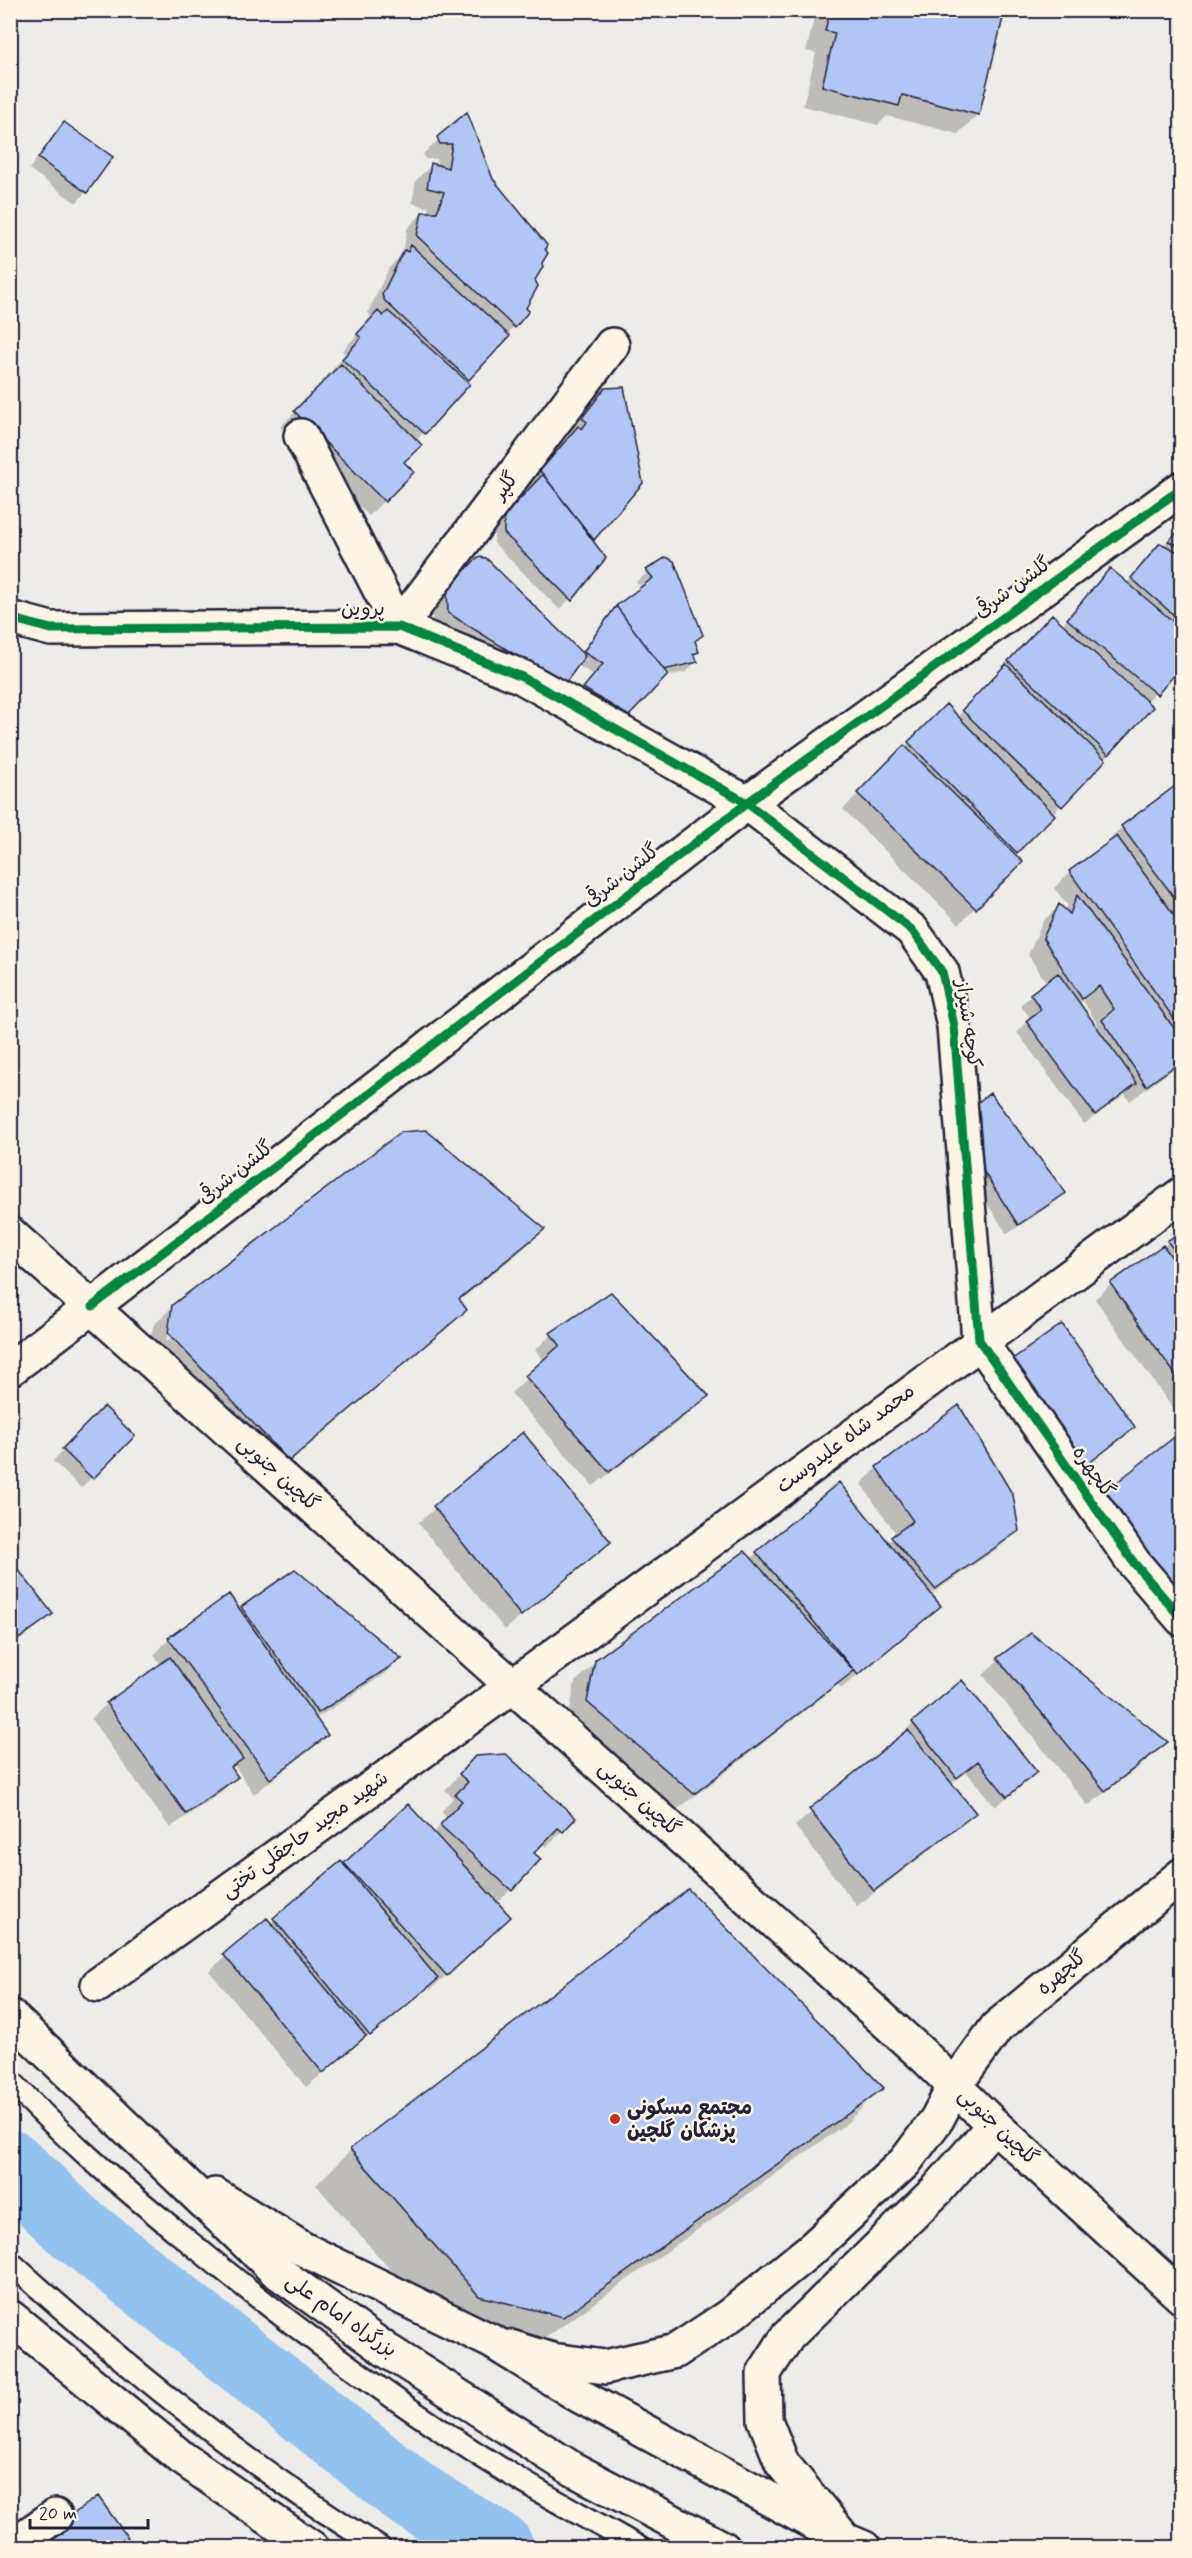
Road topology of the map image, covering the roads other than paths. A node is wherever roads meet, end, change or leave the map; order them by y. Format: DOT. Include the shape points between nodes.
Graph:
graph roads {
  1 [pos="612,345"];
  2 [pos="301,436"];
  3 [pos="1182,488"];
  4 [pos="10,618"];
  5 [pos="399,627"];
  6 [pos="747,803"];
  7 [pos="1182,1194"];
  8 [pos="10,1234"];
  9 [pos="93,1306"];
  10 [pos="979,1340"];
  11 [pos="10,1369"];
  12 [pos="1182,1619"];
  13 [pos="513,1686"];
  14 [pos="1182,1875"];
  15 [pos="98,1985"];
  16 [pos="10,2016"];
  17 [pos="10,2080"];
  18 [pos="955,2085"];
  19 [pos="994,2125"];
  20 [pos="160,2162"];
  21 [pos="10,2262"];
  22 [pos="1182,2297"];
  23 [pos="10,2317"];
  24 [pos="493,2342"];
  25 [pos="55,2516"];
  26 [pos="855,2544"];
  27 [pos="10,2547"];
  28 [pos="312,2547"];
  29 [pos="380,2547"];
  30 [pos="640,2547"];
  31 [pos="723,2547"];
  1 -- 5 [label="main road, گلپر"];
  2 -- 5 [label="main road"];
  3 -- 6 [label="main road, گلشن شرقی"];
  4 -- 5 [label="main road, پروین" via="51,629"];
  5 -- 6 [label="main road, پروین" via="522,677"];
  6 -- 9 [label="main road, گلشن شرقی"];
  6 -- 10 [label="main road, کوچه شیراز" via="912,930 942,972 954,1026"];
  7 -- 10 [label="main road, محمد شاه علیدوست"];
  8 -- 9 [label="main road, گلچین جنوبی"];
  9 -- 11 [label="main road, گلشن شرقی"];
  9 -- 13 [label="main road, گلچین جنوبی"];
  10 -- 12 [label="main road, گلچهره" via="1134,1563"];
  10 -- 13 [label="main road, محمد شاه علیدوست"];
  13 -- 15 [label="main road, شهید مجید حاجقلی تختی"];
  13 -- 18 [label="main road, گلچین جنوبی"];
  14 -- 18 [label="main road, گلچهره" via="997,2027"];
  16 -- 20 [label="main road, بزرگراه امام علی"];
  17 -- 30 [label="lane" via="128,2191 229,2275 326,2348 505,2471"];
  18 -- 19 [label="main road, گلچین جنوبی"];
  18 -- 24 [label="main road, گلچهره" via="937,2119 905,2162 814,2247 729,2316 676,2351 605,2367 552,2360"];
  19 -- 22 [label="main road, گلچین جنوبی"];
  19 -- 26 [label="main road" via="936,2191 788,2336 764,2373 765,2420 782,2463"];
  20 -- 24 [label="main road" via="303,2249"];
  20 -- 31 [label="main road, بزرگراه امام علی" via="275,2270 386,2350 571,2468"];
  21 -- 29 [label="lane" via="119,2358 234,2448"];
  23 -- 28 [label="main road" via="183,2458"];
  24 -- 26 [label="main road" via="580,2396"];
  25 -- 27 [label="main road"];
}
